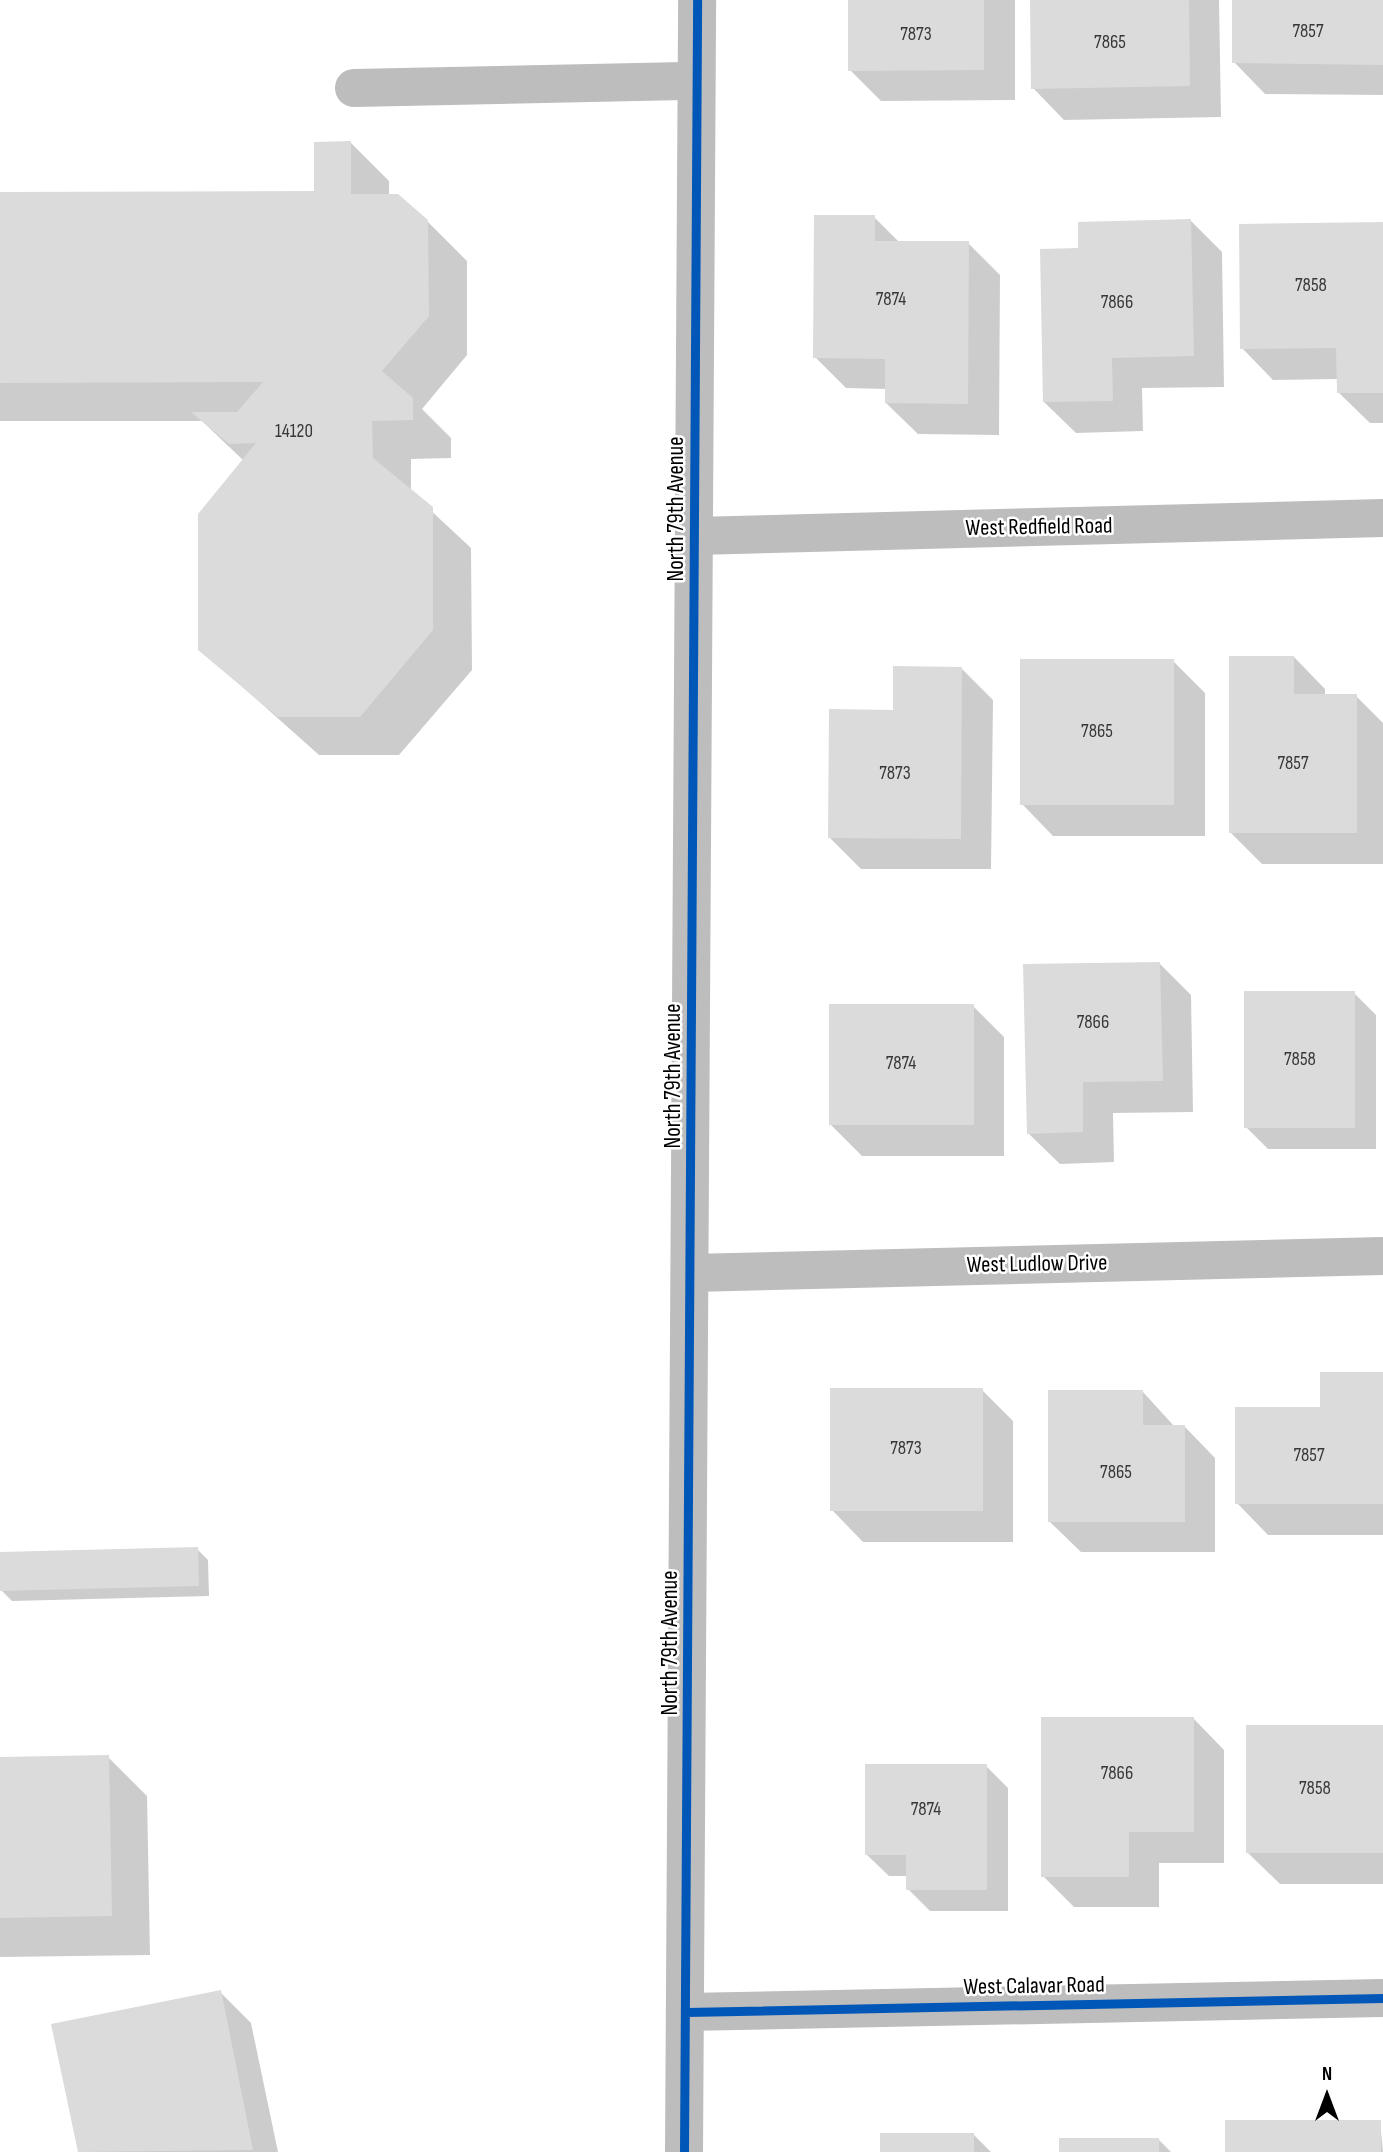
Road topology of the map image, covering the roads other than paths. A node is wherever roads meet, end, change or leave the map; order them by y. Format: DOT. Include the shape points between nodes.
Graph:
graph roads {
  1 [pos="697,0"];
  2 [pos="696,81"];
  3 [pos="354,88"];
  4 [pos="1383,518"];
  5 [pos="695,536"];
  6 [pos="1383,1256"];
  7 [pos="691,1273"];
  8 [pos="1383,1998"];
  9 [pos="686,2012"];
  10 [pos="684,2152"];
  1 -- 2 [label="street, North 79th Avenue"];
  2 -- 3 [label="street"];
  2 -- 5 [label="street, North 79th Avenue"];
  4 -- 5 [label="street, West Redfield Road"];
  5 -- 7 [label="street, North 79th Avenue"];
  6 -- 7 [label="street, West Ludlow Drive"];
  7 -- 9 [label="street, North 79th Avenue"];
  8 -- 9 [label="street, West Calavar Road"];
  9 -- 10 [label="street, North 79th Avenue"];
}
